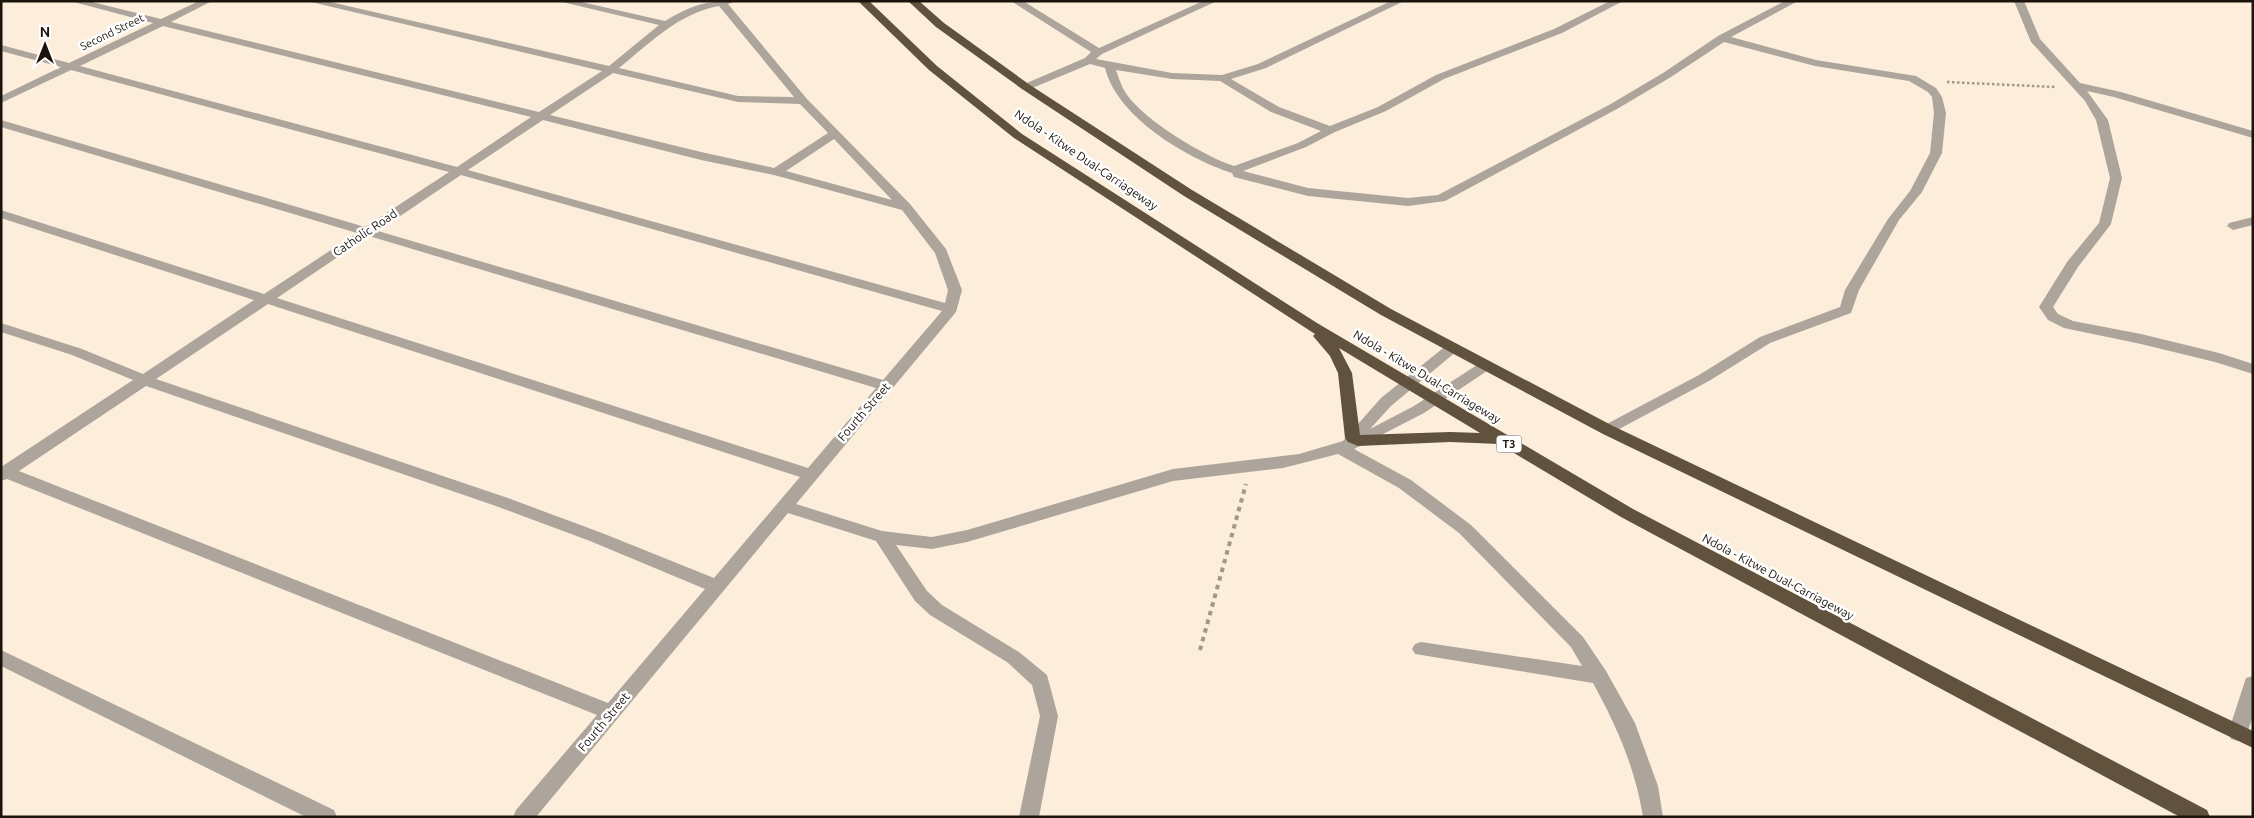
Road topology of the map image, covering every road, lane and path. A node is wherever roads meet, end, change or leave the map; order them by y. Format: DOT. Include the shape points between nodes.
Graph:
graph roads {
  1 [pos="75,1"];
  2 [pos="207,1"];
  3 [pos="312,1"];
  4 [pos="562,1"];
  5 [pos="863,1"];
  6 [pos="913,1"];
  7 [pos="1016,1"];
  8 [pos="1212,1"];
  9 [pos="1399,1"];
  10 [pos="1618,1"];
  11 [pos="1793,1"];
  12 [pos="2019,1"];
  13 [pos="725,2"];
  14 [pos="159,23"];
  15 [pos="668,24"];
  16 [pos="1722,38"];
  17 [pos="1,48"];
  18 [pos="1098,52"];
  19 [pos="1089,60"];
  20 [pos="1110,66"];
  21 [pos="69,67"];
  22 [pos="612,69"];
  23 [pos="1223,78"];
  24 [pos="1912,78"];
  25 [pos="2076,85"];
  26 [pos="1026,87"];
  27 [pos="1,100"];
  28 [pos="803,101"];
  29 [pos="540,117"];
  30 [pos="1,123"];
  31 [pos="1331,130"];
  32 [pos="834,134"];
  33 [pos="2253,136"];
  34 [pos="459,171"];
  35 [pos="1236,171"];
  36 [pos="776,172"];
  37 [pos="906,207"];
  38 [pos="1,214"];
  39 [pos="2253,221"];
  40 [pos="2233,226"];
  41 [pos="366,232"];
  42 [pos="266,299"];
  43 [pos="951,309"];
  44 [pos="1312,326"];
  45 [pos="1,327"];
  46 [pos="1452,348"];
  47 [pos="1485,366"];
  48 [pos="2253,369"];
  49 [pos="145,380"];
  50 [pos="1408,383"];
  51 [pos="887,386"];
  52 [pos="1436,401"];
  53 [pos="1608,430"];
  54 [pos="1503,440"];
  55 [pos="1350,443"];
  56 [pos="1251,466"];
  57 [pos="4,474"];
  58 [pos="810,474"];
  59 [pos="785,506"];
  60 [pos="882,537"];
  61 [pos="717,587"];
  62 [pos="1200,650"];
  63 [pos="1421,650"];
  64 [pos="1,657"];
  65 [pos="1599,676"];
  66 [pos="2253,684"];
  67 [pos="612,713"];
  68 [pos="2245,737"];
  69 [pos="327,817"];
  70 [pos="523,817"];
  71 [pos="1029,817"];
  72 [pos="1653,817"];
  73 [pos="2200,817"];
  1 -- 14 [label="street"];
  2 -- 14 [label="street, Second Street"];
  3 -- 22 [label="street"];
  4 -- 15 [label="street"];
  5 -- 44 [label="highway, Ndola - Kitwe Dual-Carriageway / T3" via="933,68 1018,136"];
  6 -- 26 [label="highway" via="940,25"];
  7 -- 18 [label="street"];
  8 -- 18 [label="street"];
  9 -- 23 [label="street" via="1262,66"];
  10 -- 31 [label="street" via="1558,31 1440,78 1382,109"];
  11 -- 16 [label="street"];
  12 -- 25 [label="street" via="2035,40"];
  13 -- 15 [label="street, Catholic Road" via="698,6"];
  13 -- 28 [label="street"];
  14 -- 21 [label="street, Second Street"];
  14 -- 29 [label="street"];
  15 -- 22 [label="street, Catholic Road"];
  16 -- 24 [label="street" via="1815,63"];
  16 -- 35 [label="street" via="1613,107 1441,198 1408,202 1308,192"];
  17 -- 21 [label="street"];
  18 -- 19 [label="street"];
  19 -- 20 [label="street"];
  19 -- 26 [label="street"];
  20 -- 23 [label="street" via="1172,76"];
  20 -- 35 [label="street" via="1113,81 1130,107 1189,151 1213,164"];
  21 -- 27 [label="street, Second Street"];
  21 -- 34 [label="street"];
  22 -- 28 [label="street" via="738,99"];
  22 -- 29 [label="street, Catholic Road"];
  23 -- 31 [label="street" via="1285,115"];
  24 -- 25 [label="path" via="2050,87"];
  24 -- 53 [label="street" via="1932,90 1937,97 1940,114 1936,153 1916,192 1894,219 1852,290 1846,310 1765,340 1704,378"];
  25 -- 33 [label="street" via="2117,94"];
  25 -- 48 [label="street" via="2090,99 2102,120 2116,178 2105,224 2072,265 2046,307 2053,317 2069,325 2141,339"];
  26 -- 46 [label="highway" via="1188,192 1386,312"];
  28 -- 32 [label="street"];
  29 -- 34 [label="street, Catholic Road"];
  29 -- 36 [label="street"];
  30 -- 41 [label="street"];
  31 -- 35 [label="street"];
  32 -- 36 [label="street"];
  32 -- 37 [label="street"];
  34 -- 41 [label="street, Catholic Road"];
  34 -- 43 [label="street"];
  36 -- 37 [label="street"];
  37 -- 43 [label="street" via="941,252 955,290"];
  38 -- 42 [label="street"];
  39 -- 40 [label="street"];
  41 -- 42 [label="street, Catholic Road"];
  41 -- 51 [label="street"];
  42 -- 49 [label="street, Catholic Road"];
  42 -- 58 [label="street"];
  43 -- 51 [label="street, Fourth Street"];
  44 -- 50 [label="highway, Ndola - Kitwe Dual-Carriageway / T3"];
  44 -- 55 [label="highway" via="1336,354 1344,373"];
  45 -- 49 [label="street" via="77,352"];
  46 -- 47 [label="highway"];
  46 -- 50 [label="street"];
  47 -- 52 [label="street"];
  47 -- 53 [label="highway"];
  49 -- 57 [label="street, Catholic Road"];
  49 -- 61 [label="street" via="498,501"];
  50 -- 52 [label="highway, Ndola - Kitwe Dual-Carriageway / T3"];
  50 -- 55 [label="street" via="1386,402"];
  51 -- 58 [label="street, Fourth Street"];
  52 -- 54 [label="highway, Ndola - Kitwe Dual-Carriageway / T3"];
  52 -- 55 [label="street"];
  53 -- 68 [label="highway"];
  54 -- 55 [label="highway" via="1450,436"];
  54 -- 73 [label="highway, Ndola - Kitwe Dual-Carriageway / T3" via="1626,513"];
  55 -- 56 [label="street" via="1298,460"];
  55 -- 65 [label="street" via="1465,529 1577,642"];
  56 -- 60 [label="street" via="1208,468 1174,475 967,536 932,543"];
  56 -- 62 [label="path"];
  57 -- 67 [label="street"];
  58 -- 59 [label="street, Fourth Street"];
  59 -- 60 [label="street"];
  59 -- 61 [label="street, Fourth Street"];
  60 -- 71 [label="street" via="921,596 936,610 1013,657 1040,681 1049,716"];
  61 -- 67 [label="street, Fourth Street"];
  63 -- 65 [label="street"];
  64 -- 69 [label="street"];
  65 -- 72 [label="street" via="1625,723 1648,786"];
  66 -- 68 [label="street"];
  67 -- 70 [label="street, Fourth Street"];
}
